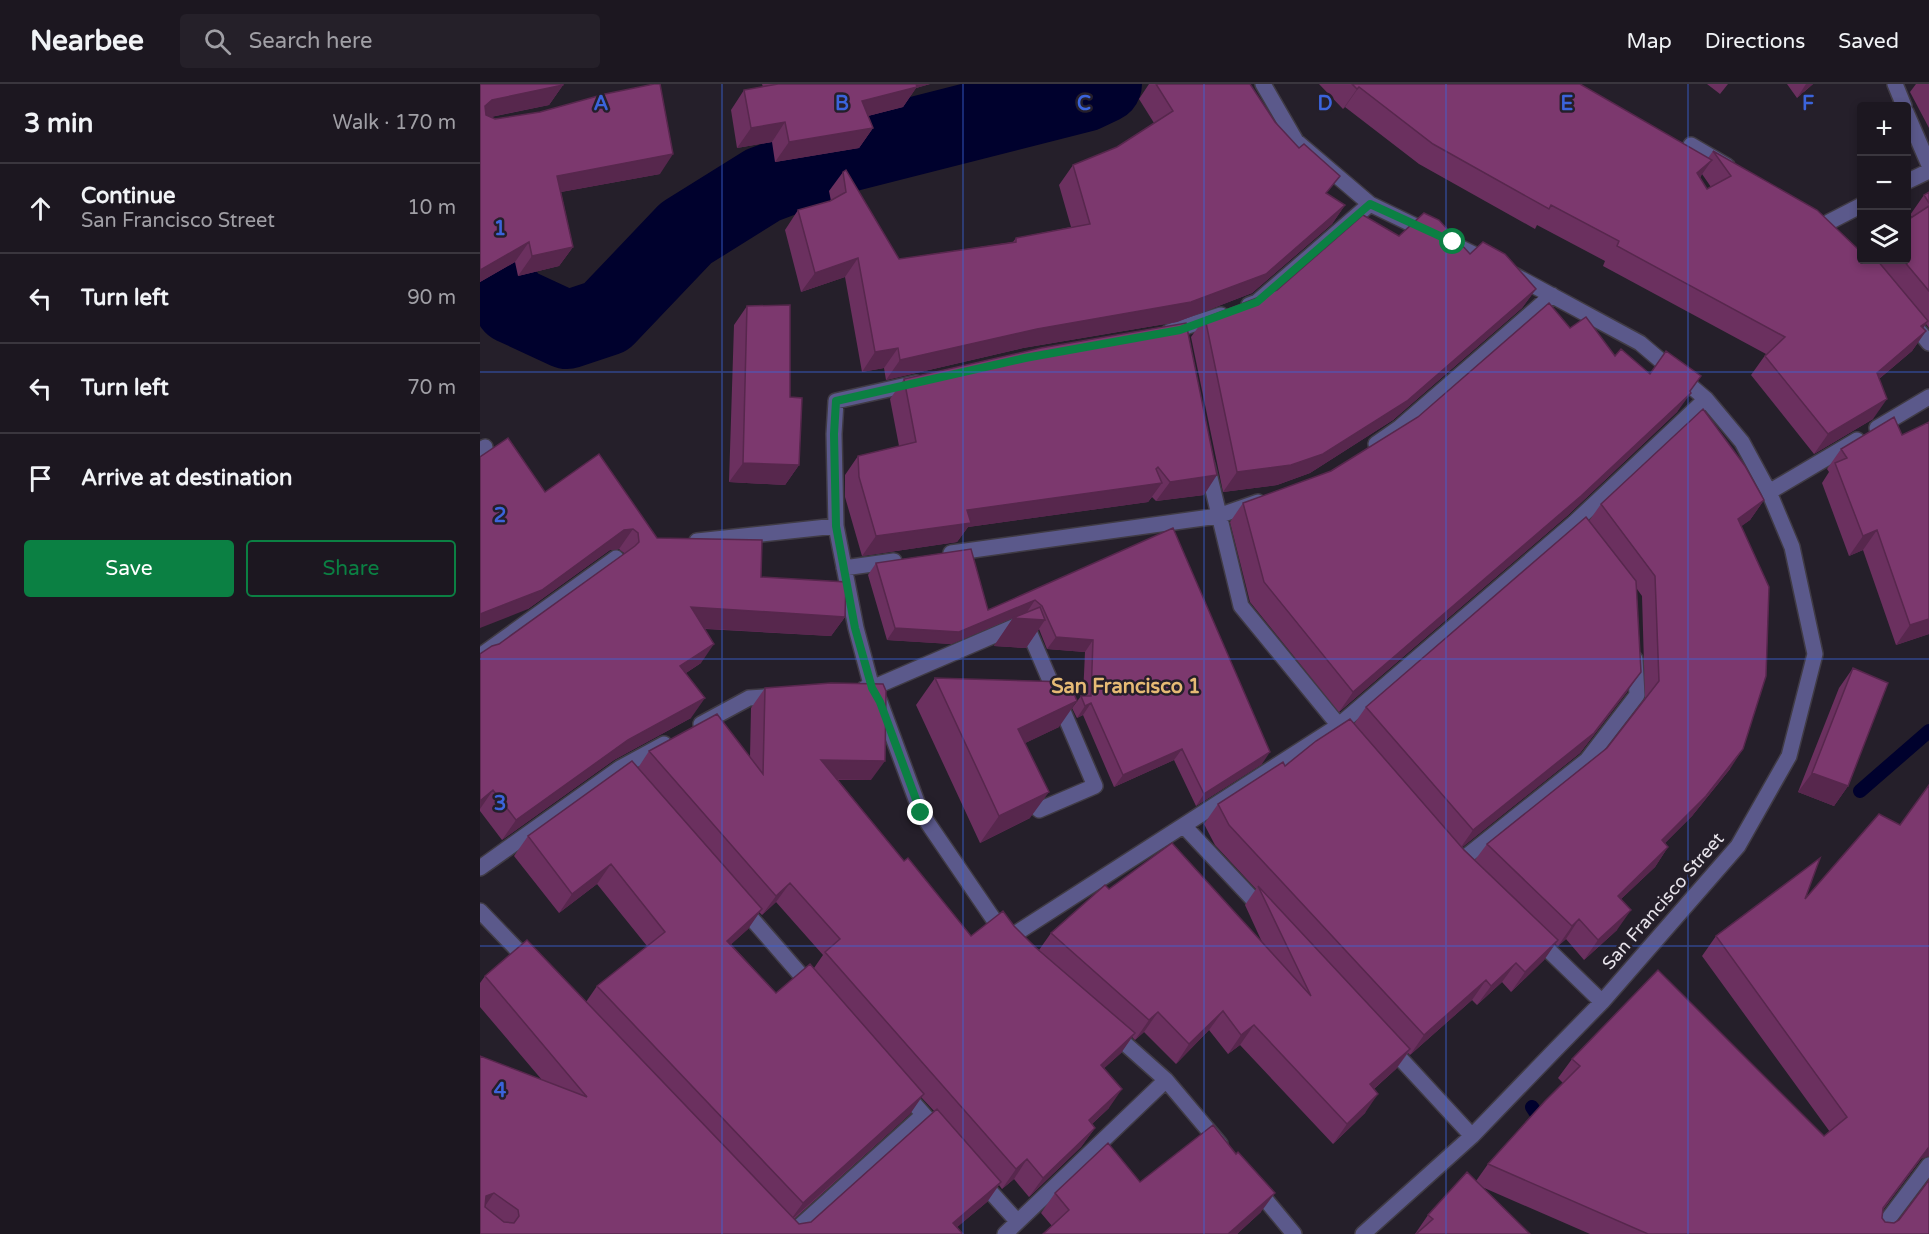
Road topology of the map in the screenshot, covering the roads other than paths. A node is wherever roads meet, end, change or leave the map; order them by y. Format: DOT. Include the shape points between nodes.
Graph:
graph roads {
  1 [pos="1263,84"];
  2 [pos="1895,84"];
  3 [pos="1902,102"];
  4 [pos="1911,124"];
  5 [pos="1691,145"];
  6 [pos="1929,165"];
  7 [pos="1929,171"];
  8 [pos="1740,173"];
  9 [pos="1911,180"];
  10 [pos="1370,204"];
  11 [pos="1857,208"];
  12 [pos="1828,223"];
  13 [pos="1552,295"];
  14 [pos="1900,308"];
  15 [pos="1158,334"];
  16 [pos="1929,343"];
  17 [pos="936,378"];
  18 [pos="1929,397"];
  19 [pos="1706,399"];
  20 [pos="1204,447"];
  21 [pos="1366,451"];
  22 [pos="1769,492"];
  23 [pos="1271,497"];
  24 [pos="1218,516"];
  25 [pos="836,526"];
  26 [pos="682,543"];
  27 [pos="937,555"];
  28 [pos="616,558"];
  29 [pos="914,558"];
  30 [pos="844,568"];
  31 [pos="1635,640"];
  32 [pos="480,656"];
  33 [pos="872,688"];
  34 [pos="850,690"];
  35 [pos="794,694"];
  36 [pos="1338,726"];
  37 [pos="1353,743"];
  38 [pos="1039,810"];
  39 [pos="1184,826"];
  40 [pos="1459,863"];
  41 [pos="480,868"];
  42 [pos="729,892"];
  43 [pos="480,911"];
  44 [pos="1272,920"];
  45 [pos="1526,928"];
  46 [pos="544,979"];
  47 [pos="822,999"];
  48 [pos="1602,1002"];
  49 [pos="1104,1025"];
  50 [pos="1376,1032"];
  51 [pos="892,1079"];
  52 [pos="1166,1080"];
  53 [pos="923,1115"];
  54 [pos="1472,1136"];
  55 [pos="947,1141"];
  56 [pos="1226,1152"];
  57 [pos="1929,1165"];
  58 [pos="970,1168"];
  59 [pos="1249,1179"];
  60 [pos="1017,1221"];
  61 [pos="785,1231"];
  62 [pos="1005,1234"];
  63 [pos="1294,1234"];
  64 [pos="1363,1234"];
  65 [pos="1877,1234"];
  1 -- 10 [label="street, San Francisco Street" via="1296,141"];
  2 -- 3 [label="street"];
  4 -- 6 [label="street"];
  5 -- 8 [label="street"];
  7 -- 9 [label="street"];
  10 -- 13 [label="street, San Francisco Street" via="1453,242"];
  10 -- 15 [label="street" via="1257,302 1181,336"];
  11 -- 12 [label="street"];
  13 -- 19 [label="street, San Francisco Street" via="1640,343"];
  13 -- 21 [label="street" via="1399,428"];
  14 -- 16 [label="street"];
  17 -- 25 [label="street" via="836,401"];
  18 -- 22 [label="street"];
  19 -- 22 [label="street, San Francisco Street" via="1742,442"];
  19 -- 36 [label="street" via="1577,528"];
  20 -- 24 [label="street"];
  22 -- 48 [label="street, San Francisco Street" via="1792,547 1815,654 1789,756 1738,846"];
  23 -- 24 [label="street"];
  24 -- 27 [label="street"];
  24 -- 36 [label="street" via="1241,606"];
  25 -- 26 [label="street"];
  25 -- 30 [label="street"];
  28 -- 32 [label="street"];
  29 -- 30 [label="street"];
  30 -- 33 [label="street"];
  31 -- 40 [label="street" via="1637,695 1587,759"];
  33 -- 34 [label="street"];
  33 -- 38 [label="street" via="1025,622 1095,786"];
  33 -- 39 [label="street" via="921,813 1011,943"];
  35 -- 41 [label="street" via="748,698 685,733"];
  36 -- 37 [label="street"];
  36 -- 39 [label="street"];
  39 -- 44 [label="street"];
  42 -- 47 [label="street"];
  43 -- 46 [label="street"];
  45 -- 48 [label="street"];
  48 -- 54 [label="street, San Francisco Street"];
  49 -- 52 [label="street"];
  50 -- 54 [label="street"];
  51 -- 53 [label="street"];
  52 -- 56 [label="street"];
  52 -- 60 [label="street"];
  53 -- 55 [label="street"];
  53 -- 61 [label="street"];
  54 -- 64 [label="street, San Francisco Street"];
  57 -- 65 [label="street"];
  58 -- 60 [label="street"];
  59 -- 63 [label="street"];
  60 -- 62 [label="street"];
}
